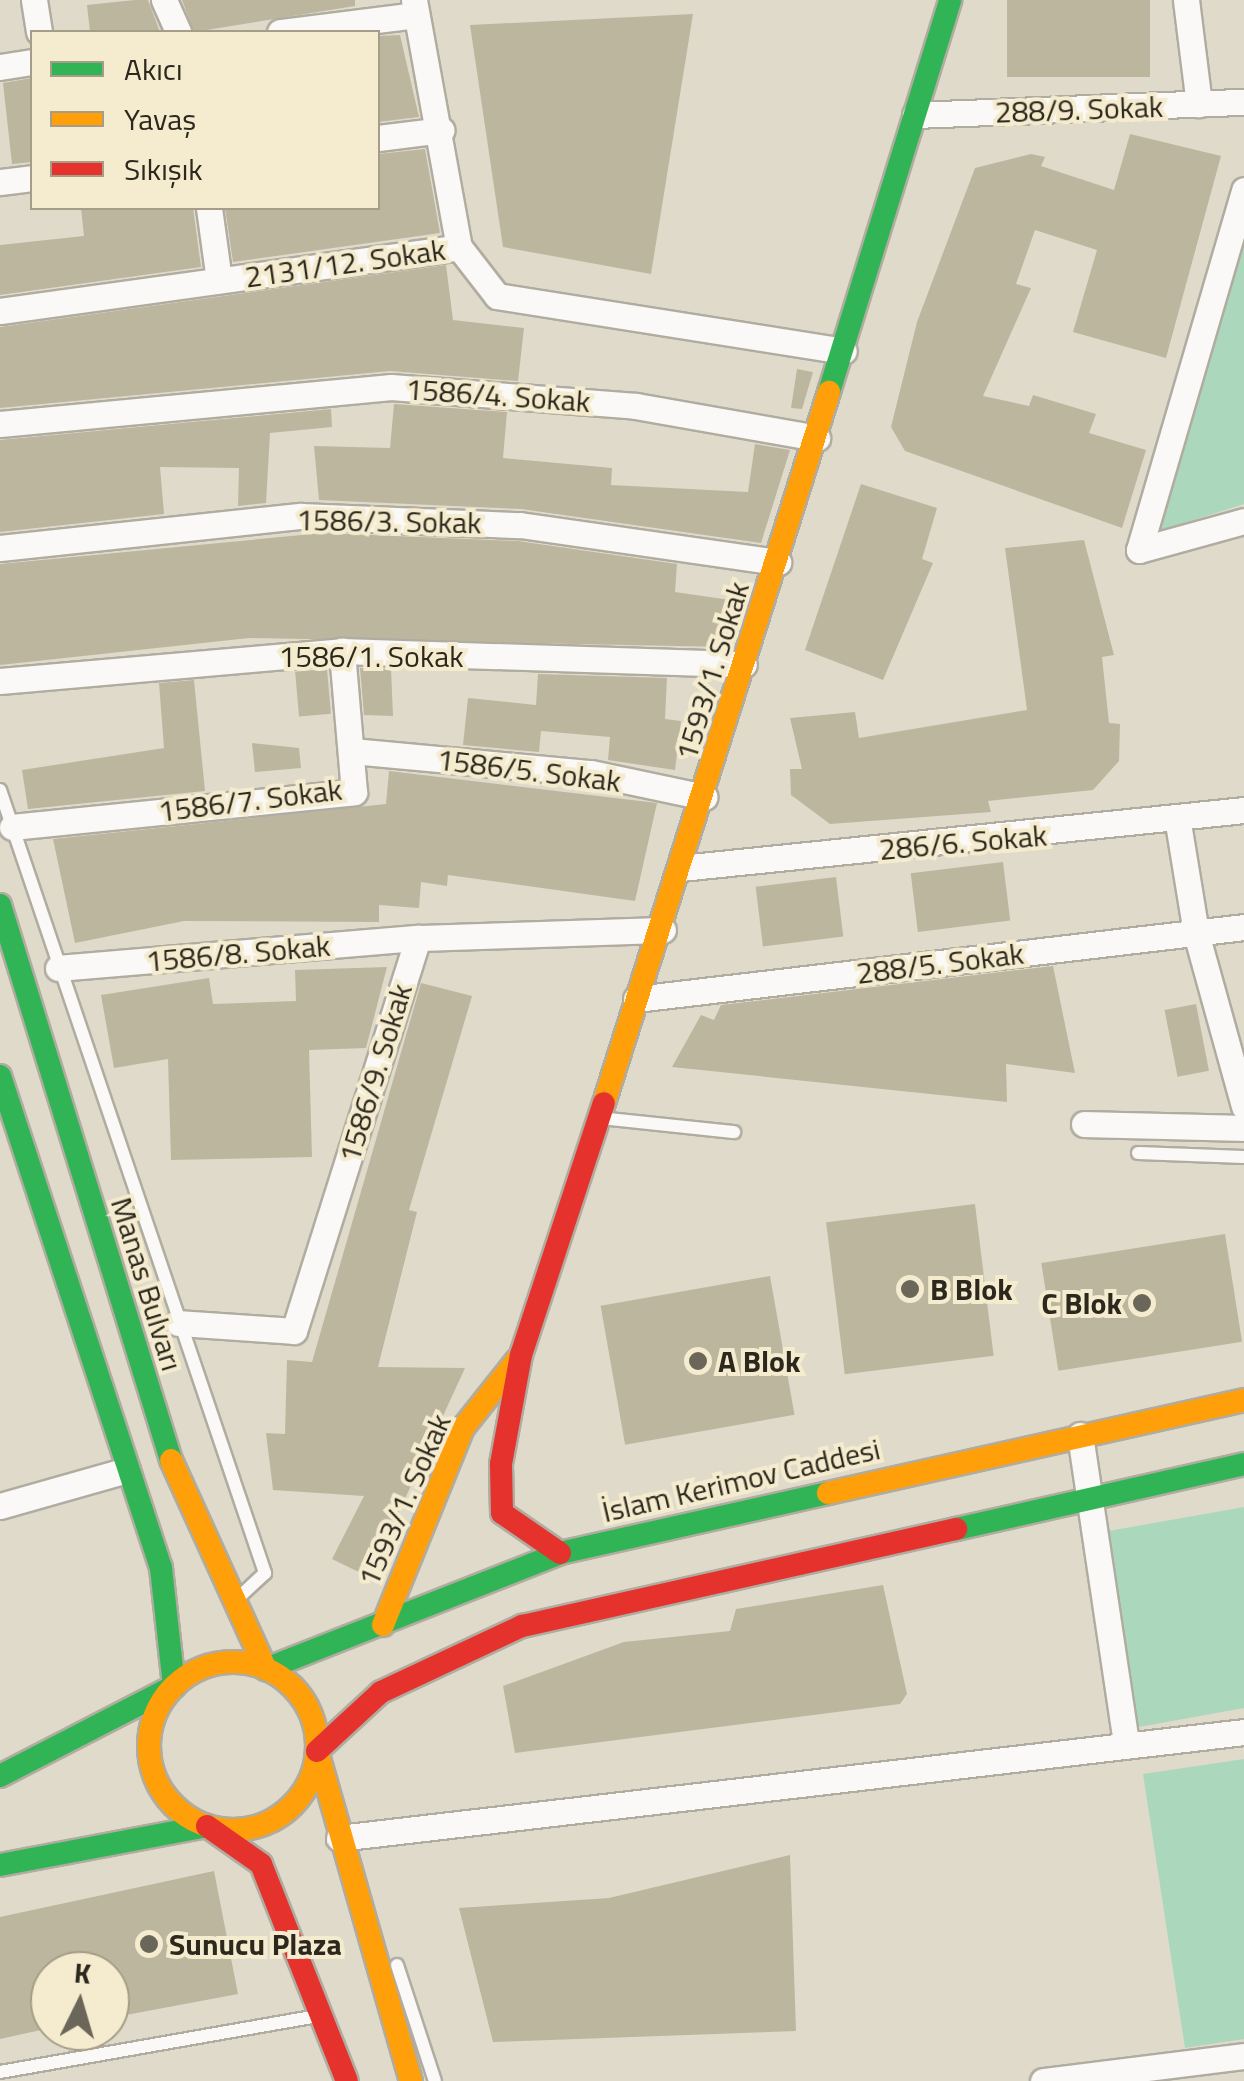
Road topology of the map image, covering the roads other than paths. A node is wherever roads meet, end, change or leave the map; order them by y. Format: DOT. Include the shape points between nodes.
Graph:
graph roads {
  1 [pos="34,0"];
  2 [pos="164,0"];
  3 [pos="950,0"];
  4 [pos="1186,0"];
  5 [pos="415,8"];
  6 [pos="344,12"];
  7 [pos="39,30"];
  8 [pos="177,30"];
  9 [pos="286,30"];
  10 [pos="30,62"];
  11 [pos="0,66"];
  12 [pos="1244,102"];
  13 [pos="1199,104"];
  14 [pos="915,115"];
  15 [pos="442,130"];
  16 [pos="380,138"];
  17 [pos="30,178"];
  18 [pos="0,182"];
  19 [pos="1244,190"];
  20 [pos="210,210"];
  21 [pos="459,247"];
  22 [pos="220,280"];
  23 [pos="0,311"];
  24 [pos="844,351"];
  25 [pos="0,424"];
  26 [pos="816,438"];
  27 [pos="1244,521"];
  28 [pos="0,548"];
  29 [pos="778,562"];
  30 [pos="342,651"];
  31 [pos="744,664"];
  32 [pos="0,682"];
  33 [pos="352,751"];
  34 [pos="0,790"];
  35 [pos="706,797"];
  36 [pos="1244,810"];
  37 [pos="1178,822"];
  38 [pos="12,827"];
  39 [pos="681,868"];
  40 [pos="0,905"];
  41 [pos="1244,927"];
  42 [pos="663,930"];
  43 [pos="1196,933"];
  44 [pos="418,938"];
  45 [pos="58,968"];
  46 [pos="636,998"];
  47 [pos="0,1076"];
  48 [pos="1244,1106"];
  49 [pos="598,1118"];
  50 [pos="1084,1124"];
  51 [pos="1244,1128"];
  52 [pos="734,1132"];
  53 [pos="1138,1153"];
  54 [pos="1244,1157"];
  55 [pos="178,1322"];
  56 [pos="521,1356"];
  57 [pos="1244,1400"];
  58 [pos="1080,1435"];
  59 [pos="1244,1464"];
  60 [pos="128,1470"];
  61 [pos="1090,1496"];
  62 [pos="0,1506"];
  63 [pos="560,1553"];
  64 [pos="232,1602"];
  65 [pos="383,1625"];
  66 [pos="266,1669"];
  67 [pos="174,1686"];
  68 [pos="1244,1732"];
  69 [pos="1126,1744"];
  70 [pos="317,1751"];
  71 [pos="0,1776"];
  72 [pos="208,1826"];
  73 [pos="340,1838"];
  74 [pos="0,1865"];
  75 [pos="359,1915"];
  76 [pos="328,2014"];
  77 [pos="1244,2056"];
  78 [pos="0,2072"];
  79 [pos="1110,2078"];
  80 [pos="347,2081"];
  81 [pos="411,2081"];
  82 [pos="435,2081"];
  83 [pos="1043,2081"];
  1 -- 7 [label="street"];
  2 -- 8 [label="street"];
  3 -- 14 [label="main road, 1593/1. Sokak"];
  4 -- 13 [label="street"];
  5 -- 6 [label="street"];
  5 -- 15 [label="street"];
  6 -- 9 [label="street"];
  10 -- 11 [label="street"];
  12 -- 13 [label="street, 288/9. Sokak"];
  13 -- 14 [label="street, 288/9. Sokak"];
  14 -- 24 [label="main road, 1593/1. Sokak"];
  15 -- 16 [label="street"];
  15 -- 21 [label="street"];
  17 -- 18 [label="street"];
  19 -- 27 [label="street" via="1139,550"];
  20 -- 22 [label="street"];
  21 -- 22 [label="street, 2131/12. Sokak"];
  21 -- 24 [label="street, 2131/12. Sokak" via="497,296"];
  22 -- 23 [label="street, 2131/12. Sokak"];
  24 -- 26 [label="main road, 1593/1. Sokak"];
  25 -- 26 [label="street, 1586/4. Sokak" via="392,387 636,406"];
  26 -- 29 [label="main road, 1593/1. Sokak"];
  28 -- 29 [label="street, 1586/3. Sokak" via="301,516 520,525"];
  29 -- 31 [label="main road, 1593/1. Sokak"];
  30 -- 31 [label="street, 1586/1. Sokak"];
  30 -- 32 [label="street, 1586/1. Sokak"];
  30 -- 33 [label="street, 1586/7. Sokak"];
  31 -- 35 [label="main road, 1593/1. Sokak"];
  33 -- 35 [label="street, 1586/5. Sokak" via="591,773"];
  33 -- 38 [label="street, 1586/7. Sokak" via="354,792"];
  34 -- 38 [label="lane"];
  35 -- 39 [label="main road, 1593/1. Sokak"];
  36 -- 37 [label="street, 286/6. Sokak"];
  37 -- 39 [label="street, 286/6. Sokak"];
  37 -- 43 [label="street"];
  38 -- 45 [label="lane"];
  39 -- 42 [label="main road, 1593/1. Sokak"];
  40 -- 64 [label="main road, Manas Bulvarı" via="185,1506"];
  41 -- 43 [label="street, 288/5. Sokak"];
  42 -- 44 [label="street"];
  42 -- 46 [label="main road, 1593/1. Sokak"];
  43 -- 46 [label="street, 288/5. Sokak"];
  43 -- 48 [label="street"];
  44 -- 45 [label="street, 1586/8. Sokak"];
  44 -- 55 [label="street, 1586/9. Sokak" via="294,1331"];
  45 -- 55 [label="lane"];
  46 -- 49 [label="main road, 1593/1. Sokak"];
  47 -- 60 [label="main road"];
  49 -- 52 [label="lane"];
  49 -- 56 [label="main road, 1593/1. Sokak"];
  50 -- 51 [label="street"];
  53 -- 54 [label="lane"];
  55 -- 64 [label="lane" via="265,1574"];
  56 -- 63 [label="main road, 1593/1. Sokak" via="501,1464 502,1514"];
  56 -- 65 [label="main road, 1593/1. Sokak" via="463,1428"];
  57 -- 58 [label="main road, İslam Kerimov Caddesi"];
  58 -- 61 [label="street"];
  58 -- 63 [label="main road, İslam Kerimov Caddesi"];
  59 -- 61 [label="main road"];
  60 -- 62 [label="street"];
  60 -- 67 [label="main road" via="161,1568"];
  61 -- 69 [label="street"];
  61 -- 70 [label="main road" via="522,1626 382,1692"];
  63 -- 65 [label="main road, İslam Kerimov Caddesi"];
  64 -- 66 [label="main road, Manas Bulvarı"];
  65 -- 66 [label="main road, İslam Kerimov Caddesi"];
  66 -- 67 [label="main road" via="216,1664"];
  66 -- 70 [label="main road" via="304,1701"];
  67 -- 71 [label="main road"];
  67 -- 72 [label="main road" via="157,1710 150,1755 170,1801"];
  68 -- 69 [label="street"];
  69 -- 73 [label="street"];
  70 -- 72 [label="main road" via="310,1781 282,1814 236,1830"];
  70 -- 73 [label="main road"];
  72 -- 74 [label="main road"];
  72 -- 76 [label="main road" via="262,1864"];
  73 -- 75 [label="main road"];
  75 -- 81 [label="main road"];
  75 -- 82 [label="lane" via="400,1970"];
  76 -- 78 [label="lane"];
  76 -- 80 [label="main road"];
  77 -- 79 [label="street"];
  79 -- 83 [label="street"];
}
